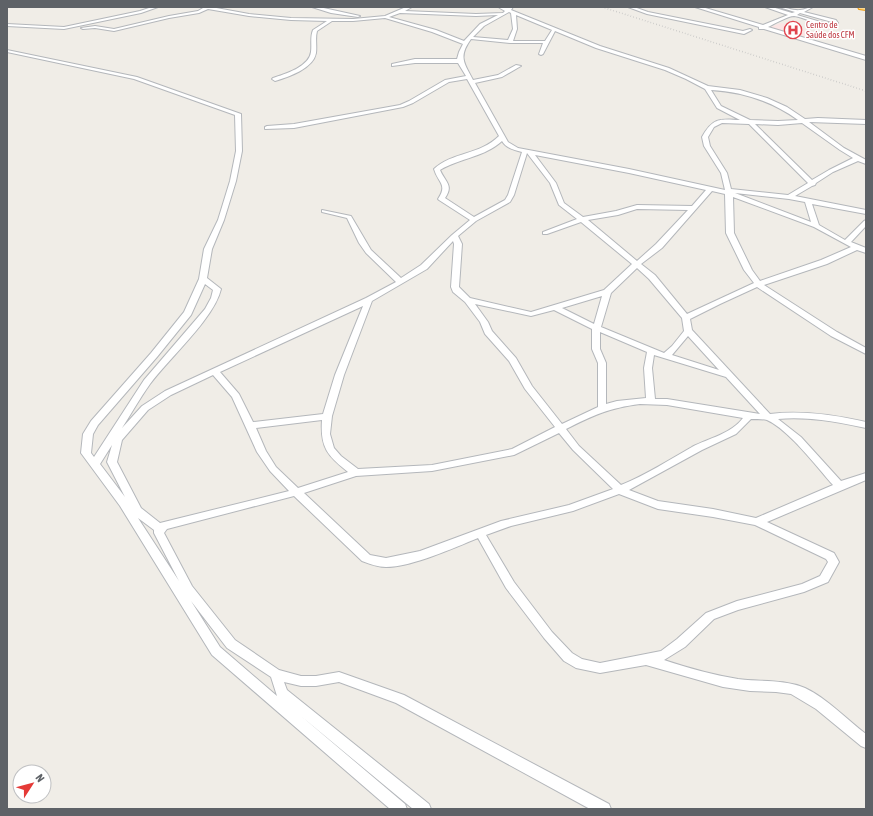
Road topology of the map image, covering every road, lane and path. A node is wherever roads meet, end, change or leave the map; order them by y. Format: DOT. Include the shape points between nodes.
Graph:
graph roads {
  1 [pos="156,7"];
  2 [pos="207,7"];
  3 [pos="314,7"];
  4 [pos="338,7"];
  5 [pos="410,7"];
  6 [pos="500,7"];
  7 [pos="630,7"];
  8 [pos="697,7"];
  9 [pos="716,7"];
  10 [pos="767,7"];
  11 [pos="782,7"];
  12 [pos="811,7"];
  13 [pos="862,7"];
  14 [pos="866,8"];
  15 [pos="799,9"];
  16 [pos="707,10"];
  17 [pos="509,11"];
  18 [pos="331,12"];
  19 [pos="400,12"];
  20 [pos="786,12"];
  21 [pos="792,12"];
  22 [pos="386,18"];
  23 [pos="375,19"];
  24 [pos="332,20"];
  25 [pos="755,25"];
  26 [pos="7,26"];
  27 [pos="762,27"];
  28 [pos="64,28"];
  29 [pos="554,30"];
  30 [pos="750,30"];
  31 [pos="471,38"];
  32 [pos="510,42"];
  33 [pos="546,42"];
  34 [pos="465,43"];
  35 [pos="841,51"];
  36 [pos="7,52"];
  37 [pos="541,54"];
  38 [pos="866,58"];
  39 [pos="460,61"];
  40 [pos="860,62"];
  41 [pos="394,65"];
  42 [pos="518,66"];
  43 [pos="275,79"];
  44 [pos="470,79"];
  45 [pos="707,88"];
  46 [pos="802,121"];
  47 [pos="866,122"];
  48 [pos="751,123"];
  49 [pos="267,128"];
  50 [pos="502,137"];
  51 [pos="528,152"];
  52 [pos="857,158"];
  53 [pos="866,162"];
  54 [pos="813,184"];
  55 [pos="711,189"];
  56 [pos="728,192"];
  57 [pos="789,197"];
  58 [pos="808,200"];
  59 [pos="693,208"];
  60 [pos="324,211"];
  61 [pos="866,212"];
  62 [pos="582,219"];
  63 [pos="474,220"];
  64 [pos="866,222"];
  65 [pos="816,226"];
  66 [pos="545,233"];
  67 [pos="454,236"];
  68 [pos="846,243"];
  69 [pos="855,248"];
  70 [pos="866,251"];
  71 [pos="637,264"];
  72 [pos="202,279"];
  73 [pos="401,282"];
  74 [pos="758,284"];
  75 [pos="607,292"];
  76 [pos="369,300"];
  77 [pos="468,300"];
  78 [pos="555,307"];
  79 [pos="686,318"];
  80 [pos="596,329"];
  81 [pos="688,331"];
  82 [pos="651,351"];
  83 [pos="866,351"];
  84 [pos="666,356"];
  85 [pos="215,372"];
  86 [pos="729,375"];
  87 [pos="651,401"];
  88 [pos="602,408"];
  89 [pos="749,416"];
  90 [pos="326,417"];
  91 [pos="768,418"];
  92 [pos="866,425"];
  93 [pos="249,426"];
  94 [pos="561,428"];
  95 [pos="94,465"];
  96 [pos="356,473"];
  97 [pos="866,476"];
  98 [pos="839,485"];
  99 [pos="620,490"];
  100 [pos="296,492"];
  101 [pos="756,522"];
  102 [pos="160,529"];
  103 [pos="480,533"];
  104 [pos="646,660"];
  105 [pos="276,674"];
  106 [pos="866,742"];
  107 [pos="400,809"];
  108 [pos="424,809"];
  109 [pos="604,809"];
  1 -- 28 [label="street"];
  2 -- 24 [label="street" via="241,15"];
  2 -- 28 [label="street" via="199,12 169,16 114,30 95,27"];
  3 -- 18 [label="street"];
  4 -- 18 [label="street"];
  5 -- 19 [label="street"];
  6 -- 17 [label="street"];
  7 -- 30 [label="street" via="717,28 744,33"];
  8 -- 16 [label="street"];
  9 -- 16 [label="street"];
  10 -- 20 [label="street"];
  11 -- 21 [label="street"];
  12 -- 15 [label="street"];
  13 -- 14 [label="highway"];
  15 -- 21 [label="street"];
  15 -- 21 [label="street" via="836,23 829,25"];
  16 -- 25 [label="street"];
  17 -- 19 [label="street" via="476,15"];
  17 -- 29 [label="street"];
  17 -- 31 [label="street" via="483,24"];
  17 -- 32 [label="street" via="515,29"];
  18 -- 23 [label="street"];
  19 -- 22 [label="street"];
  20 -- 21 [label="street"];
  20 -- 25 [label="street"];
  21 -- 27 [label="street"];
  22 -- 23 [label="street"];
  22 -- 34 [label="street" via="434,31"];
  23 -- 24 [label="street"];
  24 -- 43 [label="street" via="315,30 313,56 309,61 297,70"];
  25 -- 27 [label="street"];
  25 -- 30 [label="street" via="747,28"];
  26 -- 28 [label="street"];
  27 -- 30 [label="street"];
  27 -- 35 [label="street"];
  29 -- 33 [label="street"];
  29 -- 45 [label="street" via="667,69"];
  31 -- 32 [label="street"];
  31 -- 34 [label="street"];
  32 -- 33 [label="street"];
  33 -- 37 [label="street"];
  34 -- 39 [label="street"];
  35 -- 38 [label="street"];
  35 -- 40 [label="street"];
  36 -- 72 [label="street" via="135,78 238,114 239,151 233,181 221,220 208,249"];
  39 -- 41 [label="street"];
  39 -- 44 [label="street"];
  42 -- 44 [label="street" via="500,76"];
  44 -- 49 [label="street" via="448,81 401,106 294,126"];
  44 -- 50 [label="street"];
  45 -- 46 [label="street" via="740,93 772,102"];
  45 -- 48 [label="street" via="719,108"];
  46 -- 47 [label="street"];
  46 -- 48 [label="street"];
  46 -- 52 [label="street"];
  48 -- 54 [label="street"];
  48 -- 56 [label="street" via="716,122 711,125 705,137 707,146 724,173"];
  50 -- 51 [label="street" via="516,149"];
  50 -- 63 [label="street" via="486,148 437,169 446,186 441,199"];
  51 -- 55 [label="street"];
  51 -- 62 [label="street" via="553,183 562,204"];
  51 -- 63 [label="street" via="508,201"];
  52 -- 53 [label="street"];
  52 -- 54 [label="street"];
  54 -- 57 [label="street"];
  55 -- 56 [label="street"];
  55 -- 59 [label="street"];
  56 -- 57 [label="street"];
  56 -- 65 [label="street"];
  56 -- 74 [label="street" via="731,205 730,233 748,270"];
  57 -- 58 [label="street"];
  58 -- 61 [label="street"];
  58 -- 65 [label="street"];
  59 -- 62 [label="street" via="637,207"];
  59 -- 71 [label="street" via="660,246"];
  60 -- 73 [label="street" via="349,217 366,249"];
  62 -- 66 [label="street"];
  62 -- 71 [label="street"];
  63 -- 67 [label="street"];
  64 -- 68 [label="street"];
  65 -- 68 [label="street"];
  67 -- 73 [label="street" via="424,267"];
  67 -- 77 [label="street" via="458,244 455,287"];
  68 -- 69 [label="street"];
  69 -- 70 [label="street"];
  69 -- 74 [label="street" via="824,262"];
  71 -- 75 [label="street"];
  71 -- 79 [label="street" via="652,277"];
  72 -- 95 [label="street" via="188,313 91,427 86,453"];
  72 -- 95 [label="street" via="217,289 215,298 147,382"];
  73 -- 76 [label="street"];
  74 -- 79 [label="street"];
  74 -- 83 [label="street" via="834,334"];
  75 -- 78 [label="street"];
  75 -- 80 [label="street"];
  76 -- 85 [label="street"];
  76 -- 90 [label="street"];
  77 -- 78 [label="street" via="531,314"];
  77 -- 94 [label="street" via="488,332 513,360 528,387"];
  78 -- 80 [label="street"];
  79 -- 81 [label="street"];
  80 -- 82 [label="street"];
  80 -- 88 [label="street" via="596,349 602,363"];
  81 -- 84 [label="street"];
  81 -- 86 [label="street"];
  82 -- 84 [label="street"];
  82 -- 87 [label="street" via="648,368"];
  84 -- 86 [label="street"];
  85 -- 93 [label="street" via="236,396"];
  85 -- 102 [label="street" via="145,408 118,439 112,462 137,511"];
  86 -- 91 [label="street"];
  87 -- 88 [label="street"];
  87 -- 89 [label="street"];
  88 -- 94 [label="street"];
  89 -- 91 [label="street"];
  89 -- 99 [label="street" via="735,432"];
  90 -- 93 [label="street"];
  90 -- 96 [label="street" via="326,440 329,448"];
  91 -- 92 [label="street" via="786,415 805,416"];
  91 -- 98 [label="street" via="792,434"];
  93 -- 100 [label="street" via="273,469"];
  94 -- 96 [label="street" via="514,452 432,468"];
  94 -- 99 [label="street" via="583,456"];
  95 -- 107 [label="street" via="124,503 216,651"];
  96 -- 100 [label="street"];
  97 -- 98 [label="street"];
  98 -- 101 [label="street"];
  99 -- 101 [label="street" via="658,505"];
  99 -- 103 [label="street" via="553,513 526,518"];
  100 -- 102 [label="street"];
  100 -- 103 [label="street" via="366,558 380,562 409,558"];
  101 -- 104 [label="street" via="830,556 834,562 824,579 804,588 710,616 664,655"];
  102 -- 105 [label="street" via="159,533 188,589 231,644"];
  103 -- 104 [label="street" via="510,585 568,657 580,664 600,668"];
  104 -- 106 [label="street" via="701,676 750,686 793,689 810,698"];
  105 -- 108 [label="street" via="282,693"];
  105 -- 109 [label="street" via="301,681 339,677 400,699"];
}
